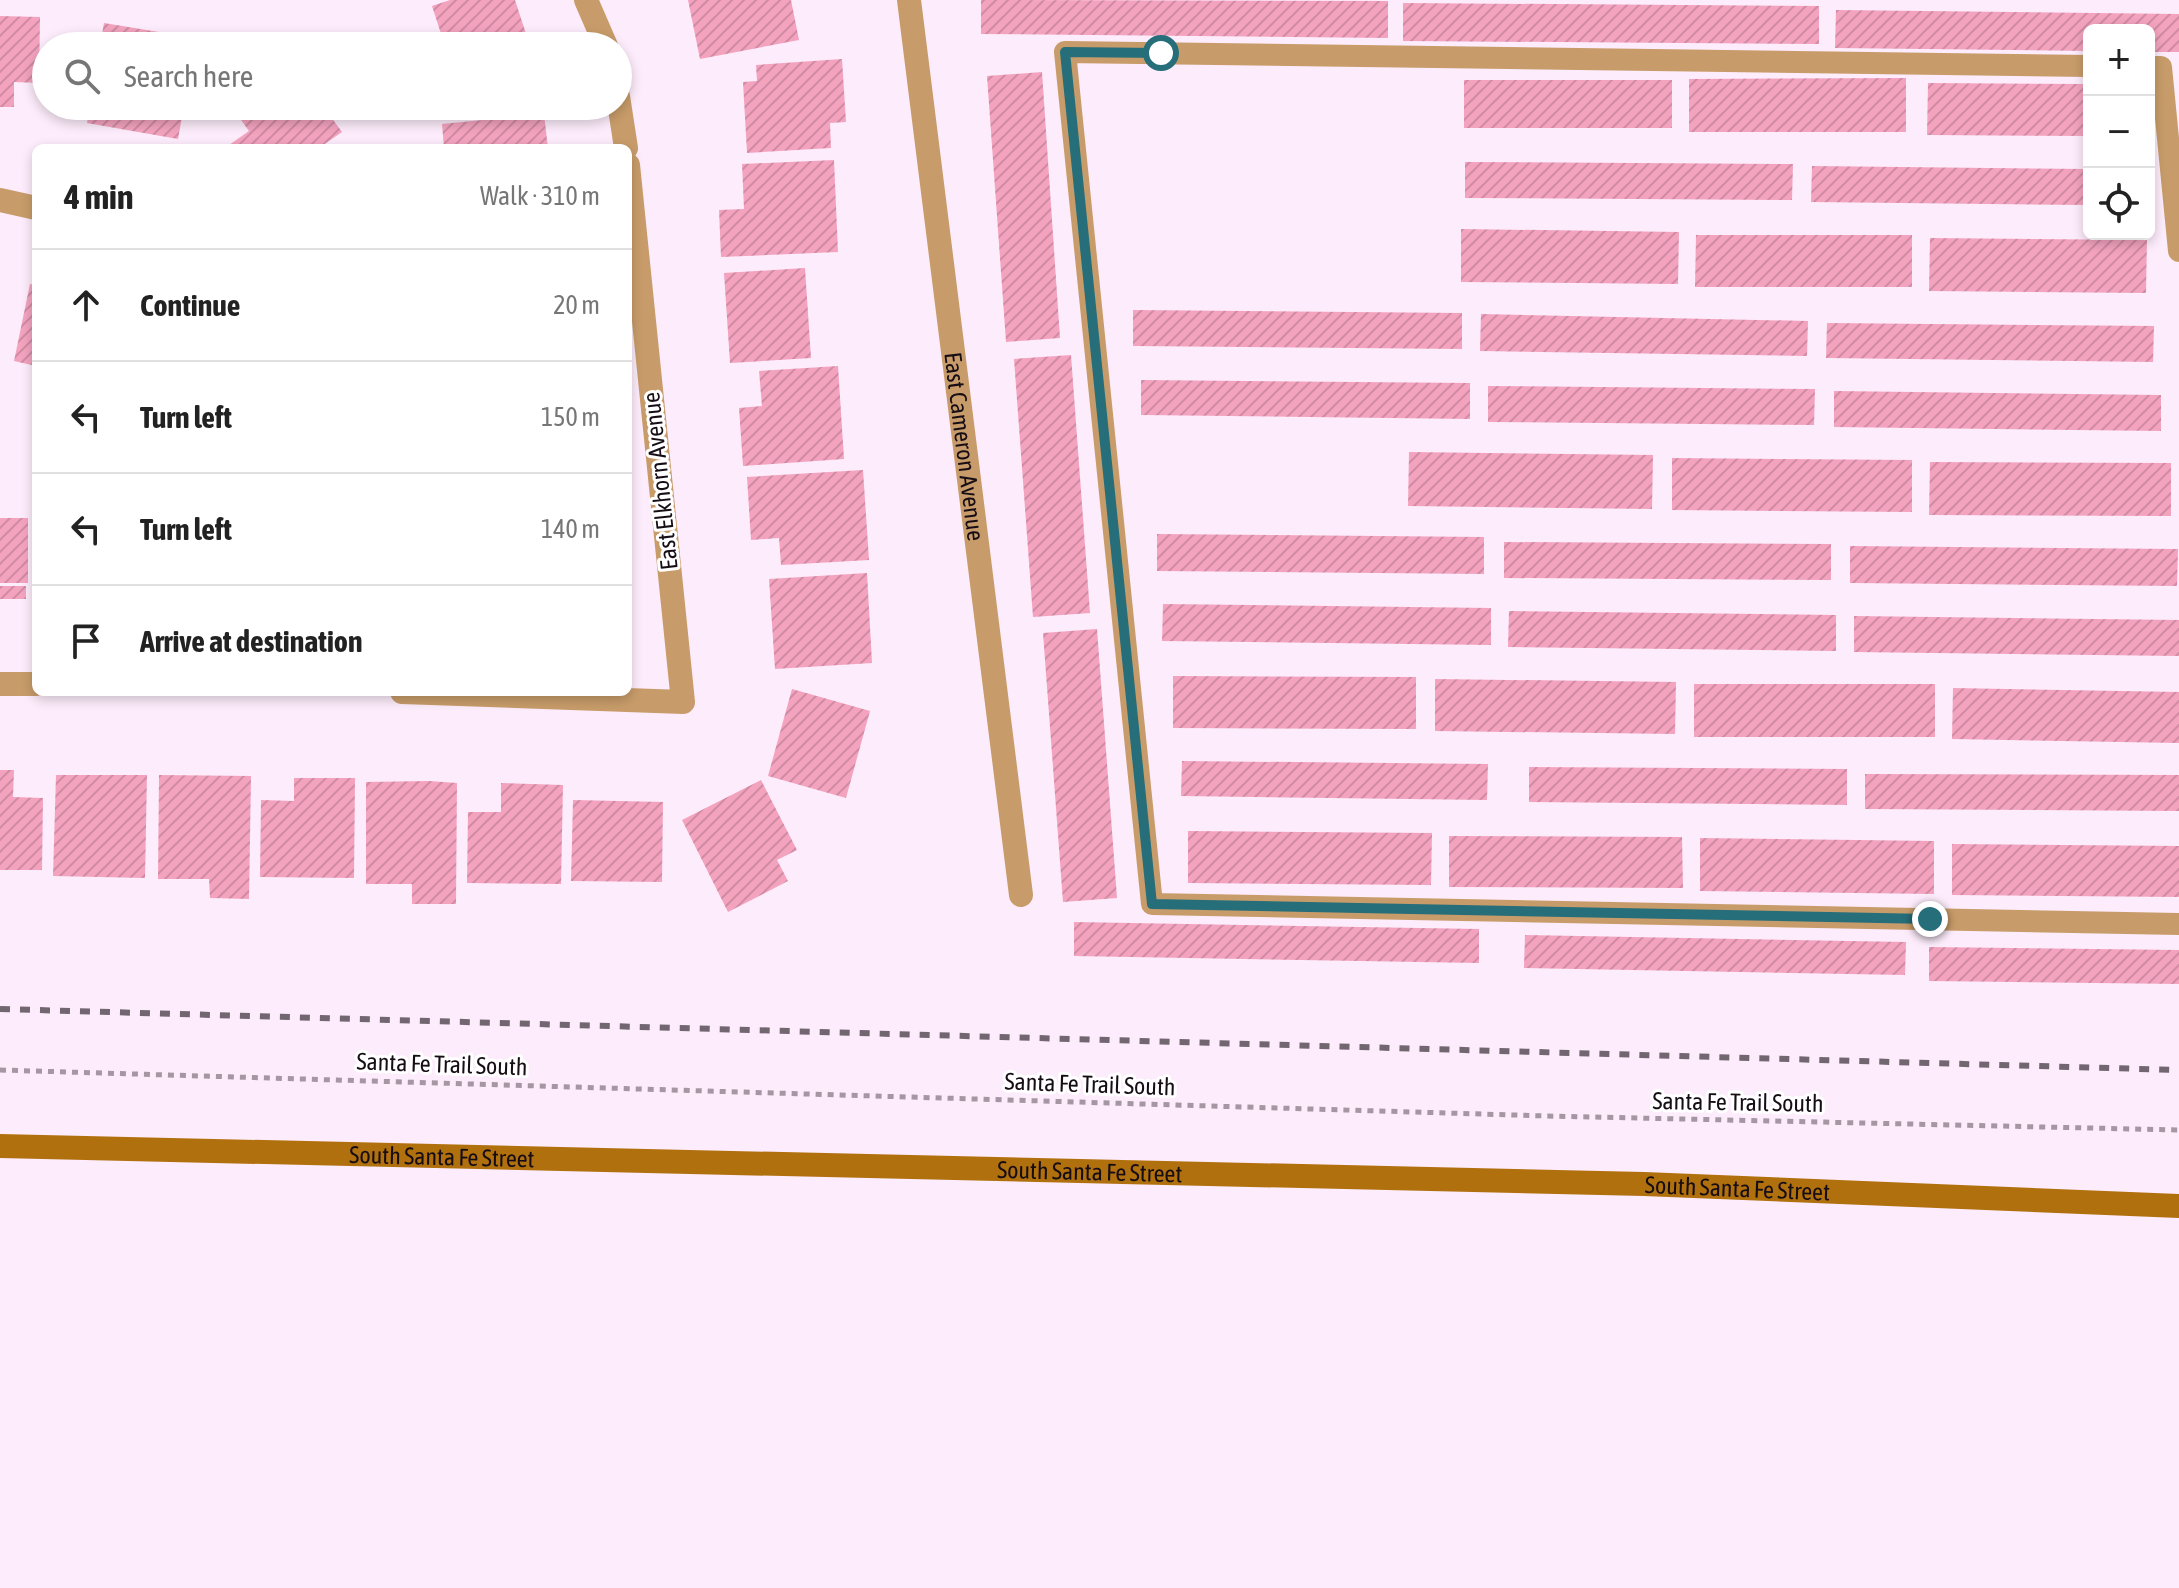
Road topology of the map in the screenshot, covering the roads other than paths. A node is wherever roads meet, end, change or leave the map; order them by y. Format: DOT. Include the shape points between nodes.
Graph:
graph roads {
  1 [pos="586,0"];
  2 [pos="909,0"];
  3 [pos="600,32"];
  4 [pos="2083,66"];
  5 [pos="2155,67"];
  6 [pos="622,120"];
  7 [pos="625,144"];
  8 [pos="0,200"];
  9 [pos="632,204"];
  10 [pos="32,207"];
  11 [pos="2179,251"];
  12 [pos="0,684"];
  13 [pos="32,684"];
  14 [pos="514,696"];
  15 [pos="1021,895"];
  16 [pos="2179,924"];
  17 [pos="0,1146"];
  18 [pos="2179,1206"];
  1 -- 3 [label="street"];
  2 -- 15 [label="street, East Cameron Avenue"];
  4 -- 16 [label="lane" via="1065,52 1152,904"];
  5 -- 11 [label="lane" via="2161,67"];
  6 -- 7 [label="street"];
  8 -- 10 [label="street"];
  9 -- 14 [label="street, East Elkhorn Avenue" via="683,702"];
  12 -- 13 [label="street"];
  17 -- 18 [label="street, South Santa Fe Street" via="1644,1184"];
}
